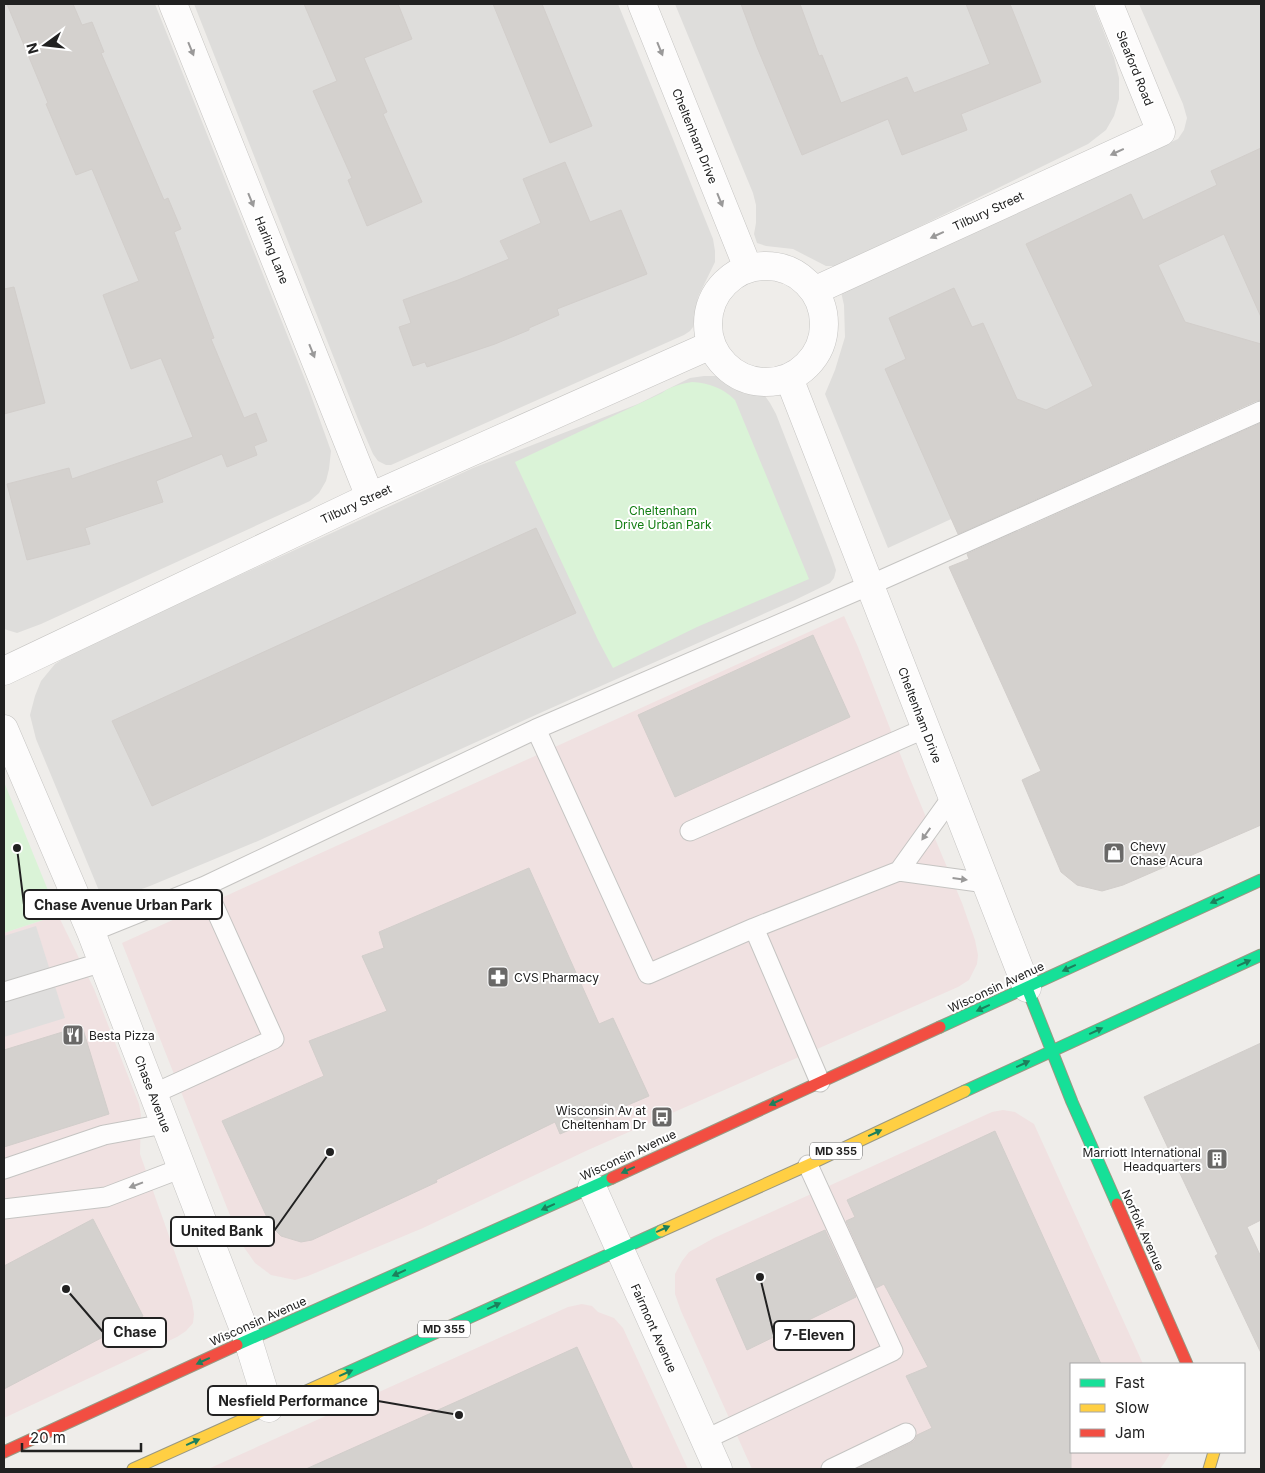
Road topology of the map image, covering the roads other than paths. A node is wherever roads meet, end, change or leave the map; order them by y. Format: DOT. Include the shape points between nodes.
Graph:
graph roads {
  1 [pos="173,4"];
  2 [pos="642,4"];
  3 [pos="1109,4"];
  4 [pos="1161,132"];
  5 [pos="748,268"];
  6 [pos="816,290"];
  7 [pos="711,345"];
  8 [pos="789,378"];
  9 [pos="1261,412"];
  10 [pos="370,497"];
  11 [pos="870,585"];
  12 [pos="4,671"];
  13 [pos="926,728"];
  14 [pos="4,729"];
  15 [pos="536,729"];
  16 [pos="952,797"];
  17 [pos="690,831"];
  18 [pos="899,871"];
  19 [pos="1261,880"];
  20 [pos="986,883"];
  21 [pos="205,886"];
  22 [pos="754,928"];
  23 [pos="91,932"];
  24 [pos="1261,955"];
  25 [pos="103,962"];
  26 [pos="1027,988"];
  27 [pos="4,992"];
  28 [pos="1052,1051"];
  29 [pos="820,1082"];
  30 [pos="153,1094"];
  31 [pos="164,1124"];
  32 [pos="808,1165"];
  33 [pos="182,1168"];
  34 [pos="4,1169"];
  35 [pos="592,1187"];
  36 [pos="4,1209"];
  37 [pos="619,1249"];
  38 [pos="248,1340"];
  39 [pos="1187,1363"];
  40 [pos="269,1408"];
  41 [pos="906,1433"];
  42 [pos="704,1440"];
  43 [pos="4,1452"];
  44 [pos="1214,1453"];
  45 [pos="133,1469"];
  46 [pos="718,1469"];
  47 [pos="831,1469"];
  48 [pos="1209,1469"];
  1 -- 10 [label="street, Harling Lane, one-way"];
  2 -- 5 [label="street, Cheltenham Drive, one-way"];
  3 -- 4 [label="street, Sleaford Road"];
  4 -- 6 [label="street, Tilbury Street, one-way"];
  5 -- 6 [label="street" via="767,265 793,272"];
  5 -- 7 [label="street" via="729,278 716,294 708,312"];
  6 -- 8 [label="street" via="825,320 819,349 808,365"];
  7 -- 8 [label="street" via="734,374 755,382"];
  7 -- 10 [label="street, Tilbury Street"];
  8 -- 11 [label="street, Cheltenham Drive"];
  9 -- 11 [label="lane"];
  10 -- 12 [label="street, Tilbury Street"];
  11 -- 13 [label="street, Cheltenham Drive"];
  11 -- 15 [label="lane"];
  13 -- 16 [label="street, Cheltenham Drive"];
  13 -- 17 [label="lane"];
  14 -- 23 [label="street, Chase Avenue"];
  15 -- 21 [label="lane"];
  15 -- 22 [label="lane" via="648,974"];
  16 -- 18 [label="lane, one-way"];
  16 -- 20 [label="street, Cheltenham Drive"];
  18 -- 20 [label="lane, one-way"];
  18 -- 22 [label="lane"];
  19 -- 26 [label="main road, Wisconsin Avenue, one-way"];
  20 -- 26 [label="street, Cheltenham Drive"];
  21 -- 23 [label="lane"];
  21 -- 30 [label="lane" via="274,1039"];
  22 -- 29 [label="lane"];
  23 -- 25 [label="street, Chase Avenue"];
  28 -- 24 [label="main road, MD 355, one-way"];
  25 -- 27 [label="lane"];
  25 -- 30 [label="street, Chase Avenue"];
  26 -- 28 [label="main road, Cheltenham Drive"];
  26 -- 29 [label="main road, Wisconsin Avenue, one-way"];
  32 -- 28 [label="main road, MD 355, one-way"];
  28 -- 39 [label="main road, Norfolk Avenue"];
  29 -- 35 [label="main road, Wisconsin Avenue, one-way"];
  30 -- 31 [label="street, Chase Avenue"];
  31 -- 33 [label="street, Chase Avenue"];
  31 -- 34 [label="lane" via="104,1135"];
  37 -- 32 [label="main road, MD 355, one-way"];
  32 -- 42 [label="lane" via="893,1351"];
  33 -- 36 [label="lane, one-way" via="106,1197"];
  33 -- 38 [label="street, Chase Avenue"];
  35 -- 37 [label="street, Fairmont Avenue"];
  35 -- 38 [label="main road, Wisconsin Avenue, one-way"];
  40 -- 37 [label="main road, MD 355, one-way"];
  37 -- 42 [label="street, Fairmont Avenue"];
  38 -- 40 [label="street, Chase Avenue"];
  38 -- 43 [label="main road, Wisconsin Avenue, one-way"];
  45 -- 40 [label="main road, MD 355, one-way"];
  41 -- 47 [label="lane"];
  42 -- 46 [label="street, Fairmont Avenue"];
  44 -- 48 [label="main road"];
}
